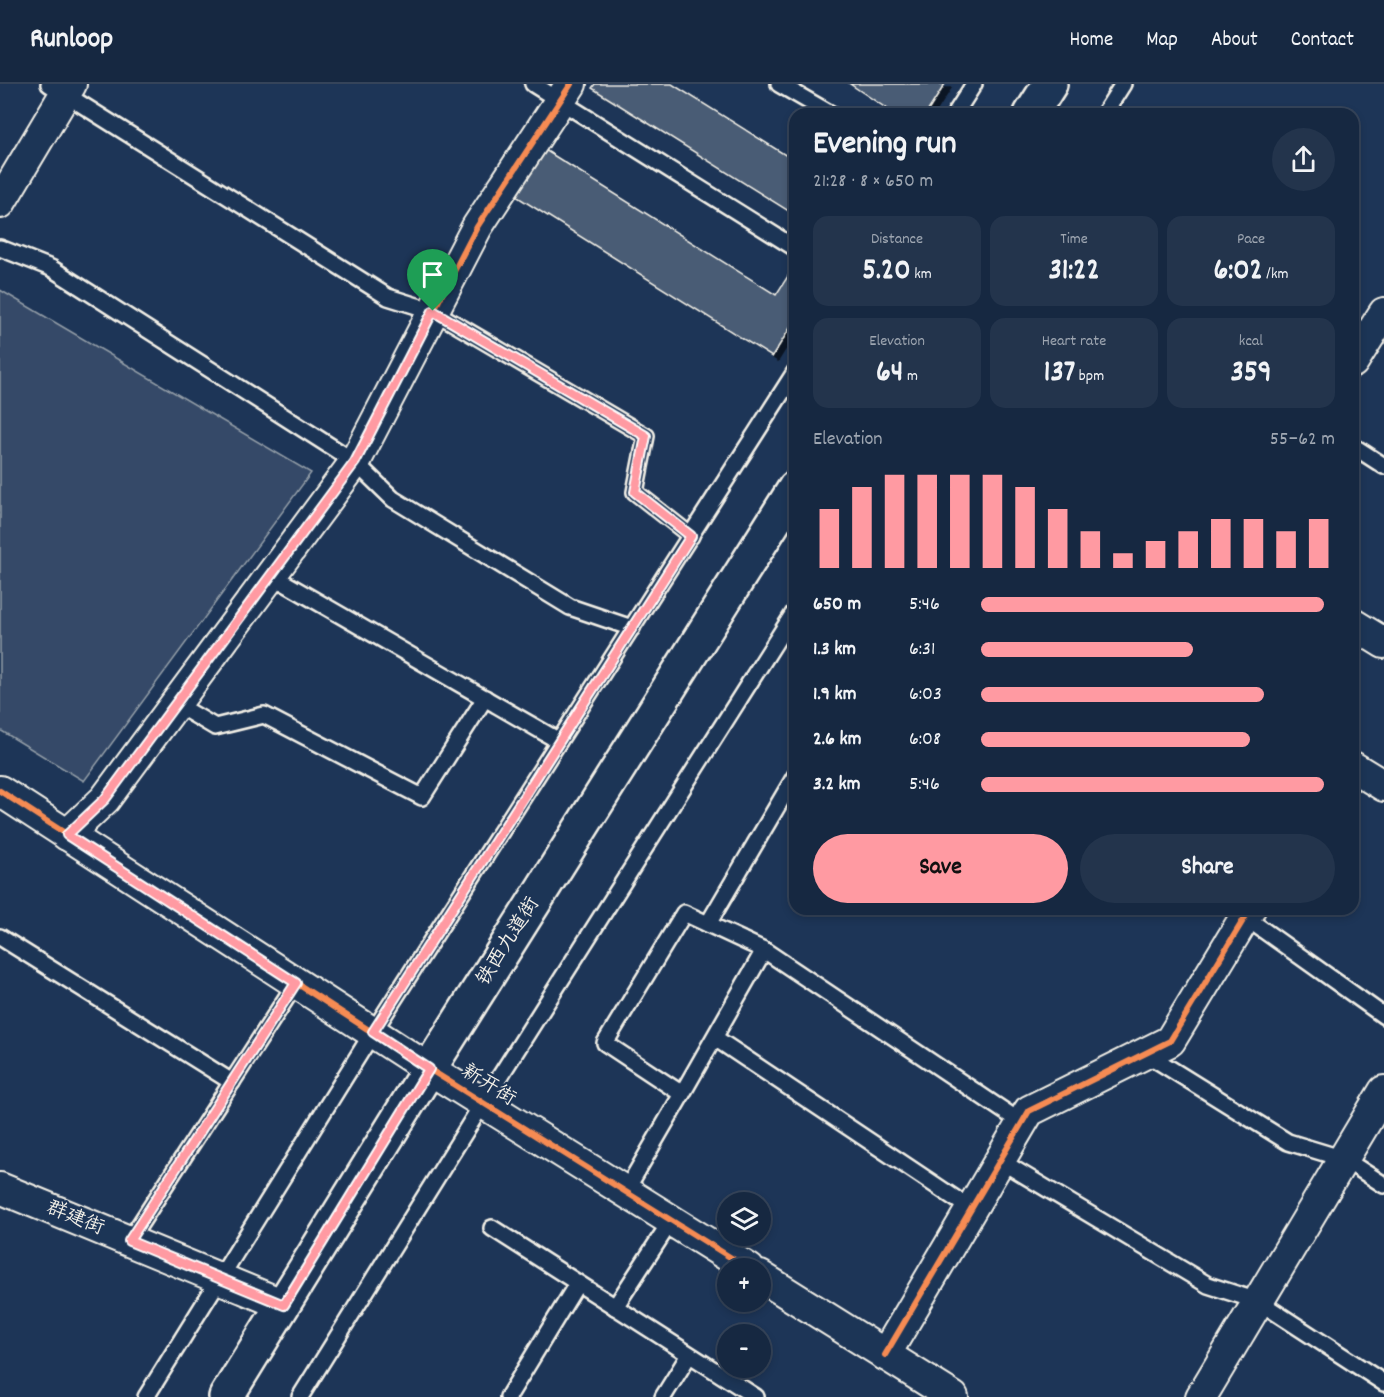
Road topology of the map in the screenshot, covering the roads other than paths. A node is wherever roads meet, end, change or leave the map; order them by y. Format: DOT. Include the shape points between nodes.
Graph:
graph roads {
  1 [pos="533,84"];
  2 [pos="779,84"];
  3 [pos="974,84"];
  4 [pos="1050,84"];
  5 [pos="1123,84"];
  6 [pos="62,87"];
  7 [pos="566,92"];
  8 [pos="821,108"];
  9 [pos="960,108"];
  10 [pos="1035,108"];
  11 [pos="1108,108"];
  12 [pos="0,203"];
  13 [pos="789,244"];
  14 [pos="0,248"];
  15 [pos="433,311"];
  16 [pos="1384,313"];
  17 [pos="1359,353"];
  18 [pos="789,381"];
  19 [pos="1359,450"];
  20 [pos="355,462"];
  21 [pos="1384,466"];
  22 [pos="789,498"];
  23 [pos="691,536"];
  24 [pos="271,575"];
  25 [pos="789,620"];
  26 [pos="632,628"];
  27 [pos="1359,628"];
  28 [pos="1384,643"];
  29 [pos="485,699"];
  30 [pos="176,704"];
  31 [pos="559,741"];
  32 [pos="1359,771"];
  33 [pos="789,786"];
  34 [pos="1384,786"];
  35 [pos="4,801"];
  36 [pos="67,835"];
  37 [pos="1246,915"];
  38 [pos="1250,915"];
  39 [pos="708,924"];
  40 [pos="0,937"];
  41 [pos="764,950"];
  42 [pos="296,983"];
  43 [pos="1384,1016"];
  44 [pos="373,1032"];
  45 [pos="715,1038"];
  46 [pos="1145,1053"];
  47 [pos="429,1069"];
  48 [pos="232,1082"];
  49 [pos="1384,1091"];
  50 [pos="682,1094"];
  51 [pos="483,1103"];
  52 [pos="1022,1123"];
  53 [pos="1344,1159"];
  54 [pos="999,1160"];
  55 [pos="1384,1185"];
  56 [pos="2,1191"];
  57 [pos="625,1192"];
  58 [pos="971,1209"];
  59 [pos="671,1221"];
  60 [pos="492,1228"];
  61 [pos="129,1241"];
  62 [pos="730,1258"];
  63 [pos="220,1278"];
  64 [pos="771,1283"];
  65 [pos="577,1284"];
  66 [pos="1258,1301"];
  67 [pos="284,1305"];
  68 [pos="615,1307"];
  69 [pos="689,1355"];
  70 [pos="885,1355"];
  71 [pos="1384,1383"];
  72 [pos="921,1388"];
  73 [pos="146,1397"];
  74 [pos="226,1397"];
  75 [pos="300,1397"];
  76 [pos="508,1397"];
  77 [pos="663,1397"];
  78 [pos="756,1397"];
  79 [pos="953,1397"];
  80 [pos="1201,1397"];
  1 -- 7 [label="lane"];
  2 -- 8 [label="lane"];
  3 -- 9 [label="lane"];
  4 -- 10 [label="main road"];
  5 -- 11 [label="lane"];
  6 -- 12 [label="street"];
  6 -- 15 [label="lane" via="388,297"];
  7 -- 13 [label="lane"];
  7 -- 15 [label="street" via="477,227"];
  14 -- 20 [label="lane" via="51,268"];
  15 -- 20 [label="street"];
  15 -- 23 [label="lane" via="646,436 635,492"];
  16 -- 17 [label="street"];
  18 -- 23 [label="lane"];
  19 -- 21 [label="lane"];
  20 -- 24 [label="street"];
  20 -- 26 [label="lane" via="393,499 570,607"];
  22 -- 47 [label="main road, 铁西九道街"];
  23 -- 26 [label="lane"];
  24 -- 29 [label="lane"];
  24 -- 30 [label="street"];
  25 -- 51 [label="lane"];
  26 -- 31 [label="lane"];
  27 -- 28 [label="street"];
  29 -- 30 [label="lane" via="422,797 264,715 215,727"];
  29 -- 31 [label="lane"];
  30 -- 36 [label="street" via="105,799"];
  31 -- 44 [label="lane"];
  32 -- 34 [label="street"];
  33 -- 39 [label="lane"];
  35 -- 36 [label="street, 新开街"];
  36 -- 42 [label="street, 新开街"];
  37 -- 46 [label="street" via="1170,1041"];
  38 -- 43 [label="lane"];
  39 -- 41 [label="lane"];
  39 -- 50 [label="lane" via="684,913 605,1043"];
  40 -- 48 [label="lane"];
  41 -- 45 [label="lane"];
  41 -- 52 [label="lane"];
  42 -- 44 [label="street, 新开街"];
  42 -- 48 [label="lane"];
  44 -- 47 [label="street, 新开街"];
  44 -- 63 [label="lane"];
  45 -- 50 [label="lane"];
  45 -- 58 [label="lane"];
  46 -- 52 [label="street" via="1029,1111"];
  46 -- 53 [label="lane" via="1288,1142"];
  47 -- 51 [label="street, 新开街"];
  47 -- 67 [label="main road, 铁西九道街"];
  48 -- 61 [label="lane"];
  49 -- 53 [label="street"];
  50 -- 57 [label="lane"];
  51 -- 57 [label="street, 新开街"];
  51 -- 75 [label="lane"];
  52 -- 54 [label="street"];
  53 -- 55 [label="lane"];
  53 -- 66 [label="street"];
  54 -- 58 [label="street"];
  54 -- 66 [label="lane" via="1208,1285"];
  56 -- 61 [label="street, 群建街"];
  57 -- 59 [label="street, 新开街"];
  58 -- 70 [label="street"];
  59 -- 62 [label="street, 新开街"];
  59 -- 68 [label="lane"];
  60 -- 65 [label="lane"];
  61 -- 63 [label="street, 群建街"];
  63 -- 67 [label="street, 群建街"];
  63 -- 73 [label="lane"];
  64 -- 70 [label="street"];
  65 -- 68 [label="lane"];
  65 -- 76 [label="lane"];
  66 -- 71 [label="lane"];
  66 -- 80 [label="street"];
  67 -- 74 [label="main road, 铁西九道街"];
  68 -- 69 [label="lane"];
  69 -- 77 [label="lane"];
  69 -- 78 [label="lane"];
  70 -- 72 [label="street"];
  72 -- 79 [label="street"];
}
